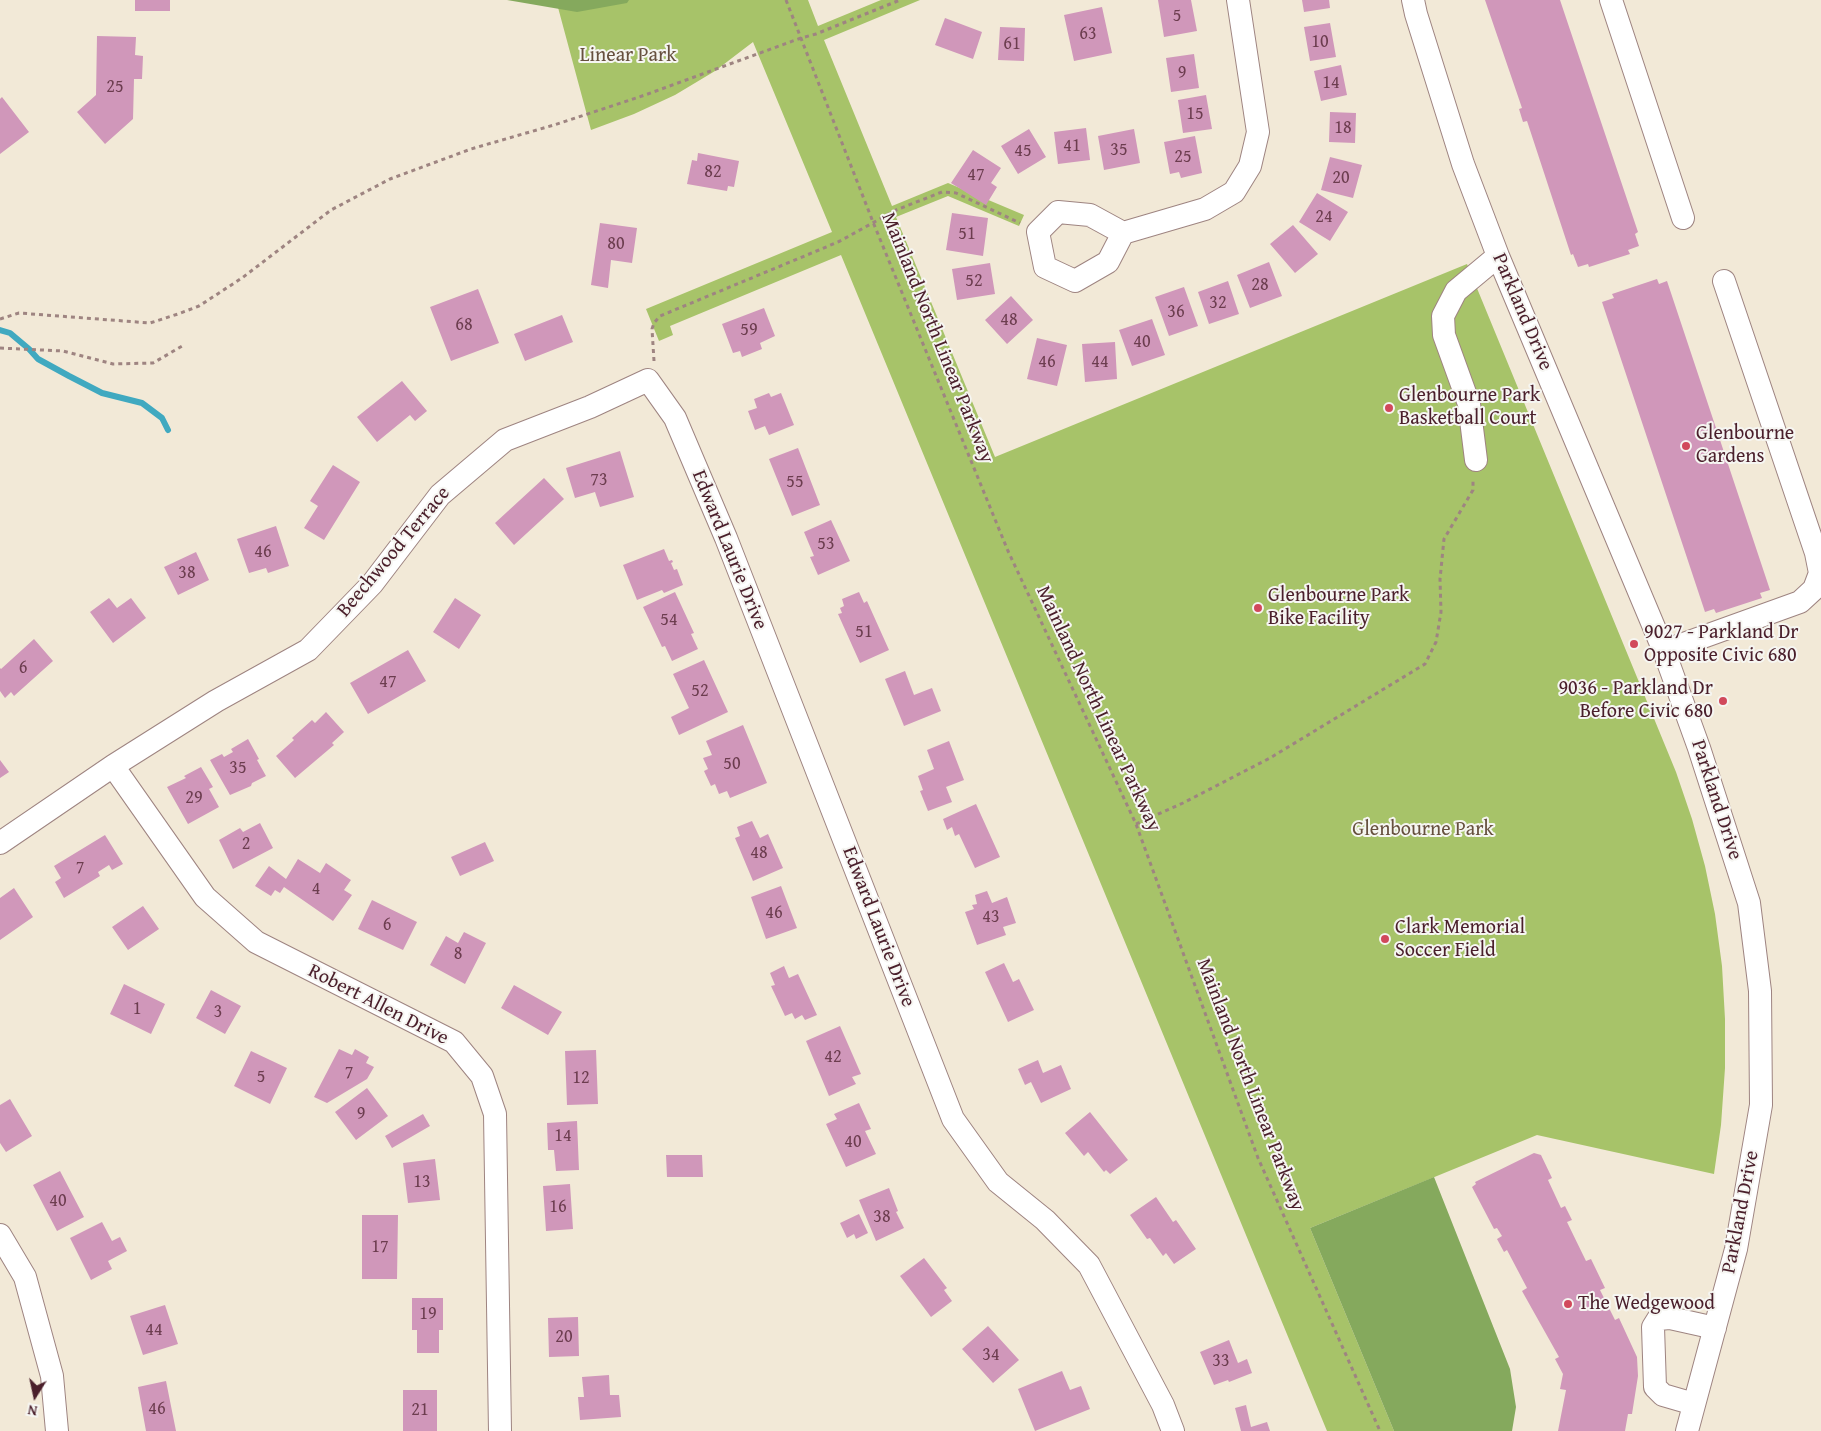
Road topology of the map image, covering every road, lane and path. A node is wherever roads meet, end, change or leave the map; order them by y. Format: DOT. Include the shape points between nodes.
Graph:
graph roads {
  1 [pos="786,0"];
  2 [pos="900,0"];
  3 [pos="1238,0"];
  4 [pos="1413,0"];
  5 [pos="1611,0"];
  6 [pos="801,38"];
  7 [pos="1684,218"];
  8 [pos="874,222"];
  9 [pos="1038,232"];
  10 [pos="1123,233"];
  11 [pos="1498,256"];
  12 [pos="1724,280"];
  13 [pos="0,319"];
  14 [pos="184,345"];
  15 [pos="0,348"];
  16 [pos="648,380"];
  17 [pos="1476,460"];
  18 [pos="1664,651"];
  19 [pos="113,766"];
  20 [pos="1136,824"];
  21 [pos="0,843"];
  22 [pos="0,1235"];
  23 [pos="1714,1328"];
  24 [pos="1694,1404"];
  25 [pos="57,1431"];
  26 [pos="500,1431"];
  27 [pos="1173,1431"];
  28 [pos="1380,1431"];
  29 [pos="1687,1431"];
  1 -- 6 [label="path, Mainland North Linear Parkway"];
  2 -- 6 [label="path"];
  3 -- 10 [label="street" via="1258,132 1250,166 1234,192 1206,209"];
  4 -- 11 [label="street, Parkland Drive" via="1463,164"];
  5 -- 7 [label="street"];
  6 -- 8 [label="path, Mainland North Linear Parkway"];
  6 -- 13 [label="path" via="645,95 471,149 390,179 331,210 242,278 199,306 178,314 150,323 19,312"];
  8 -- 9 [label="path" via="896,210 949,191"];
  8 -- 16 [label="path" via="826,247 660,316 652,329 655,365"];
  8 -- 20 [label="path, Mainland North Linear Parkway" via="1008,551"];
  9 -- 10 [label="street" via="1058,212 1090,215"];
  9 -- 10 [label="street" via="1045,267 1075,282 1108,262"];
  11 -- 17 [label="street" via="1456,291 1443,316 1444,335 1469,404"];
  11 -- 18 [label="street, Parkland Drive"];
  12 -- 18 [label="street" via="1820,573 1814,590 1800,602"];
  14 -- 15 [label="path" via="153,363 113,364 63,351"];
  16 -- 19 [label="street, Beechwood Terrace" via="505,440 440,495 372,584 308,650 216,701"];
  16 -- 27 [label="street, Edward Laurie Drive" via="675,418 723,530 953,1119 998,1182 1045,1220 1089,1265 1163,1405"];
  17 -- 20 [label="path" via="1472,490 1444,539 1441,612 1436,642 1425,664 1270,758"];
  18 -- 23 [label="street, Parkland Drive" via="1749,903 1760,991 1761,1105 1736,1249"];
  19 -- 21 [label="street, Beechwood Terrace"];
  19 -- 26 [label="street, Robert Allen Drive" via="205,897 256,942 454,1042 482,1076 495,1114"];
  20 -- 28 [label="path, Mainland North Linear Parkway" via="1258,1158"];
  22 -- 25 [label="street" via="26,1277 52,1376"];
  23 -- 24 [label="street, Parkland Drive"];
  23 -- 24 [label="street" via="1670,1318 1658,1319 1653,1327 1655,1387 1663,1395"];
  24 -- 29 [label="street, Parkland Drive"];
}
